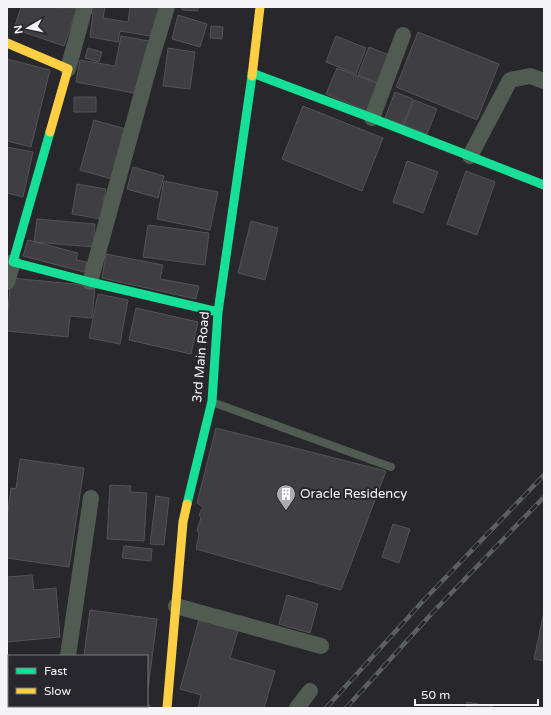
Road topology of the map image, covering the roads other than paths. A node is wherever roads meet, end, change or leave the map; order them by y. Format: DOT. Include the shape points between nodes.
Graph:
graph roads {
  1 [pos="85,7"];
  2 [pos="167,7"];
  3 [pos="260,7"];
  4 [pos="403,35"];
  5 [pos="7,43"];
  6 [pos="68,70"];
  7 [pos="252,73"];
  8 [pos="544,82"];
  9 [pos="372,118"];
  10 [pos="470,156"];
  11 [pos="544,185"];
  12 [pos="13,262"];
  13 [pos="7,282"];
  14 [pos="90,282"];
  15 [pos="218,312"];
  16 [pos="212,401"];
  17 [pos="391,467"];
  18 [pos="91,498"];
  19 [pos="176,606"];
  20 [pos="321,646"];
  21 [pos="68,655"];
  22 [pos="310,691"];
  23 [pos="167,708"];
  24 [pos="297,708"];
  1 -- 6 [label="street"];
  2 -- 14 [label="street"];
  3 -- 7 [label="street, 3rd Main Road"];
  4 -- 9 [label="street"];
  5 -- 6 [label="street"];
  6 -- 12 [label="street"];
  7 -- 9 [label="street"];
  7 -- 15 [label="street, 3rd Main Road"];
  8 -- 10 [label="street" via="530,76 510,80"];
  9 -- 10 [label="street"];
  10 -- 11 [label="street"];
  12 -- 13 [label="street"];
  12 -- 14 [label="street"];
  14 -- 15 [label="street"];
  15 -- 16 [label="street, 3rd Main Road"];
  16 -- 17 [label="lane"];
  16 -- 19 [label="street, 3rd Main Road" via="183,522"];
  18 -- 21 [label="street"];
  19 -- 20 [label="street"];
  19 -- 23 [label="street, 3rd Main Road"];
  22 -- 24 [label="street"];
}
